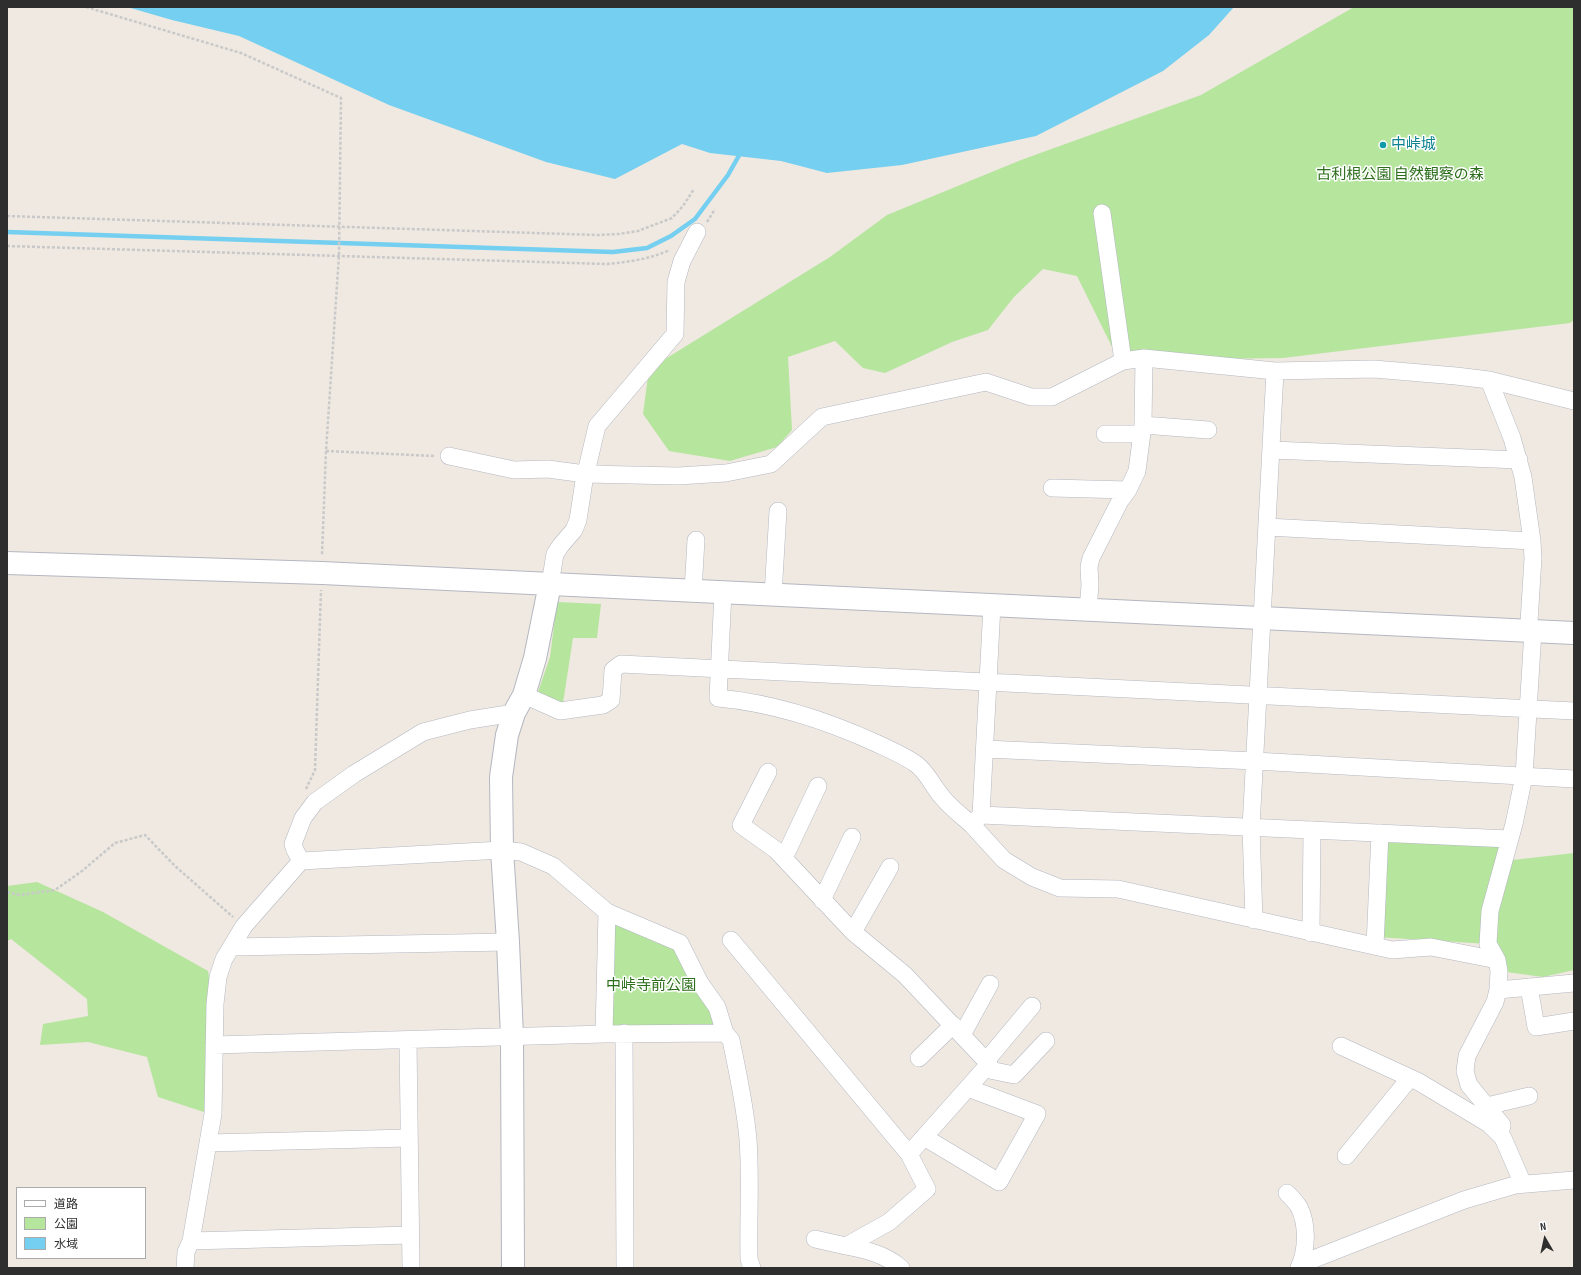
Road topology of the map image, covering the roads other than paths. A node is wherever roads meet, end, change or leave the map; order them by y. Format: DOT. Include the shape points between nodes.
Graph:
graph roads {
  1 [pos="1102,213"];
  2 [pos="697,232"];
  3 [pos="1144,358"];
  4 [pos="1122,361"];
  5 [pos="1275,371"];
  6 [pos="1489,380"];
  7 [pos="1574,401"];
  8 [pos="1142,430"];
  9 [pos="1208,430"];
  10 [pos="1105,434"];
  11 [pos="1270,450"];
  12 [pos="449,456"];
  13 [pos="1519,460"];
  14 [pos="585,474"];
  15 [pos="1052,488"];
  16 [pos="1128,490"];
  17 [pos="778,512"];
  18 [pos="1267,527"];
  19 [pos="696,540"];
  20 [pos="1532,541"];
  21 [pos="7,563"];
  22 [pos="550,584"];
  23 [pos="693,591"];
  24 [pos="722,592"];
  25 [pos="772,595"];
  26 [pos="992,605"];
  27 [pos="1088,610"];
  28 [pos="1262,618"];
  29 [pos="1533,631"];
  30 [pos="1574,633"];
  31 [pos="718,669"];
  32 [pos="988,683"];
  33 [pos="1258,695"];
  34 [pos="519,704"];
  35 [pos="1529,709"];
  36 [pos="1574,711"];
  37 [pos="984,749"];
  38 [pos="1255,761"];
  39 [pos="768,772"];
  40 [pos="1524,776"];
  41 [pos="1574,779"];
  42 [pos="818,786"];
  43 [pos="976,820"];
  44 [pos="1251,828"];
  45 [pos="1312,830"];
  46 [pos="1380,833"];
  47 [pos="852,837"];
  48 [pos="1509,839"];
  49 [pos="502,850"];
  50 [pos="784,858"];
  51 [pos="301,861"];
  52 [pos="890,867"];
  53 [pos="822,900"];
  54 [pos="607,912"];
  55 [pos="1254,920"];
  56 [pos="853,932"];
  57 [pos="1312,933"];
  58 [pos="731,940"];
  59 [pos="508,942"];
  60 [pos="1375,946"];
  61 [pos="232,947"];
  62 [pos="1497,960"];
  63 [pos="1574,983"];
  64 [pos="990,984"];
  65 [pos="1529,987"];
  66 [pos="1498,990"];
  67 [pos="1032,1006"];
  68 [pos="1574,1021"];
  69 [pos="958,1030"];
  70 [pos="624,1033"];
  71 [pos="724,1033"];
  72 [pos="604,1034"];
  73 [pos="512,1038"];
  74 [pos="408,1040"];
  75 [pos="1046,1042"];
  76 [pos="214,1045"];
  77 [pos="1341,1046"];
  78 [pos="920,1058"];
  79 [pos="986,1065"];
  80 [pos="1410,1078"];
  81 [pos="968,1088"];
  82 [pos="1529,1096"];
  83 [pos="1486,1106"];
  84 [pos="1500,1135"];
  85 [pos="924,1137"];
  86 [pos="409,1138"];
  87 [pos="208,1143"];
  88 [pos="909,1154"];
  89 [pos="1346,1156"];
  90 [pos="1574,1180"];
  91 [pos="1523,1184"];
  92 [pos="1287,1193"];
  93 [pos="410,1235"];
  94 [pos="815,1239"];
  95 [pos="191,1241"];
  96 [pos="846,1246"];
  97 [pos="1300,1266"];
  98 [pos="185,1268"];
  99 [pos="411,1268"];
  100 [pos="513,1268"];
  101 [pos="625,1268"];
  102 [pos="752,1268"];
  103 [pos="901,1268"];
  1 -- 4 [label="street"];
  2 -- 14 [label="street" via="682,261 676,282 675,334 597,426"];
  3 -- 4 [label="street"];
  3 -- 5 [label="street"];
  3 -- 8 [label="street"];
  4 -- 14 [label="street" via="1052,397 1031,396 986,382 822,418 771,464 764,466 726,473 678,476"];
  5 -- 6 [label="street" via="1374,369"];
  5 -- 11 [label="street"];
  6 -- 7 [label="street"];
  6 -- 13 [label="street"];
  8 -- 9 [label="street"];
  8 -- 10 [label="street"];
  8 -- 16 [label="street" via="1137,471"];
  11 -- 13 [label="street"];
  11 -- 18 [label="street"];
  12 -- 14 [label="street" via="514,470 548,469"];
  13 -- 20 [label="street"];
  14 -- 22 [label="street" via="578,520 574,530 555,554"];
  15 -- 16 [label="street"];
  16 -- 27 [label="street" via="1091,558"];
  17 -- 25 [label="street"];
  18 -- 20 [label="street"];
  18 -- 28 [label="street"];
  19 -- 23 [label="street"];
  20 -- 29 [label="street" via="1529,622"];
  21 -- 22 [label="street" via="322,573"];
  22 -- 23 [label="street"];
  22 -- 34 [label="street" via="535,658"];
  23 -- 24 [label="street"];
  24 -- 25 [label="street"];
  24 -- 31 [label="street"];
  25 -- 26 [label="street"];
  26 -- 27 [label="street"];
  26 -- 32 [label="street"];
  27 -- 28 [label="street"];
  28 -- 29 [label="street"];
  28 -- 33 [label="street"];
  29 -- 30 [label="street"];
  29 -- 35 [label="street"];
  31 -- 32 [label="street"];
  31 -- 34 [label="street" via="621,664 612,670 611,700 604,705 560,711"];
  31 -- 43 [label="street" via="718,698 742,700 846,729 897,753 917,764 942,798"];
  32 -- 33 [label="street"];
  32 -- 37 [label="street"];
  33 -- 35 [label="street"];
  33 -- 38 [label="street"];
  34 -- 49 [label="street" via="508,735 501,777"];
  34 -- 51 [label="street" via="423,732 354,774 315,802 303,818 293,844"];
  35 -- 36 [label="street"];
  35 -- 40 [label="street"];
  37 -- 38 [label="street"];
  37 -- 43 [label="street"];
  38 -- 40 [label="street"];
  38 -- 44 [label="street"];
  39 -- 50 [label="street" via="741,825"];
  40 -- 41 [label="street"];
  40 -- 48 [label="street"];
  42 -- 50 [label="street"];
  43 -- 44 [label="street"];
  43 -- 55 [label="street" via="1004,860 1032,877 1060,888 1118,889"];
  44 -- 45 [label="street"];
  44 -- 55 [label="street"];
  45 -- 46 [label="street"];
  45 -- 57 [label="street"];
  46 -- 48 [label="street"];
  46 -- 60 [label="street"];
  47 -- 53 [label="street"];
  48 -- 62 [label="street" via="1490,911 1488,944"];
  49 -- 51 [label="street"];
  49 -- 54 [label="street" via="521,852 552,866"];
  49 -- 59 [label="street"];
  50 -- 53 [label="street"];
  51 -- 61 [label="street" via="244,926"];
  52 -- 56 [label="street"];
  53 -- 56 [label="street"];
  54 -- 71 [label="street" via="680,943 700,983 717,1007"];
  54 -- 72 [label="street"];
  55 -- 57 [label="street"];
  56 -- 69 [label="street" via="905,975"];
  57 -- 60 [label="street"];
  58 -- 88 [label="street"];
  59 -- 61 [label="street"];
  59 -- 73 [label="street"];
  60 -- 62 [label="street" via="1392,950 1430,947"];
  61 -- 76 [label="street" via="224,959 218,977"];
  62 -- 66 [label="street" via="1500,971"];
  63 -- 65 [label="street"];
  64 -- 69 [label="street"];
  65 -- 66 [label="street"];
  65 -- 68 [label="street" via="1536,1027"];
  66 -- 83 [label="street" via="1467,1056 1464,1071 1469,1085"];
  67 -- 79 [label="street"];
  69 -- 78 [label="street"];
  69 -- 79 [label="street"];
  70 -- 71 [label="street"];
  70 -- 72 [label="street"];
  70 -- 101 [label="street"];
  71 -- 102 [label="street" via="731,1040 744,1099 750,1184 748,1259"];
  72 -- 73 [label="street"];
  73 -- 74 [label="street"];
  73 -- 100 [label="street"];
  74 -- 76 [label="street"];
  74 -- 86 [label="street"];
  75 -- 79 [label="street" via="1014,1075"];
  76 -- 87 [label="street" via="213,1114"];
  77 -- 80 [label="street"];
  79 -- 81 [label="street"];
  80 -- 84 [label="street" via="1489,1124"];
  80 -- 89 [label="street"];
  81 -- 85 [label="street"];
  81 -- 85 [label="street" via="1037,1114 999,1182"];
  82 -- 83 [label="street"];
  83 -- 84 [label="street" via="1502,1124"];
  84 -- 91 [label="street"];
  85 -- 88 [label="street"];
  86 -- 87 [label="street"];
  86 -- 93 [label="street"];
  87 -- 95 [label="street"];
  88 -- 96 [label="street" via="927,1189 889,1222"];
  90 -- 91 [label="street"];
  91 -- 97 [label="street" via="1464,1200"];
  92 -- 97 [label="street" via="1299,1207 1304,1222 1305,1246"];
  93 -- 95 [label="street"];
  93 -- 99 [label="street"];
  94 -- 96 [label="street"];
  95 -- 98 [label="street" via="186,1252"];
  96 -- 103 [label="street" via="873,1252"];
}
